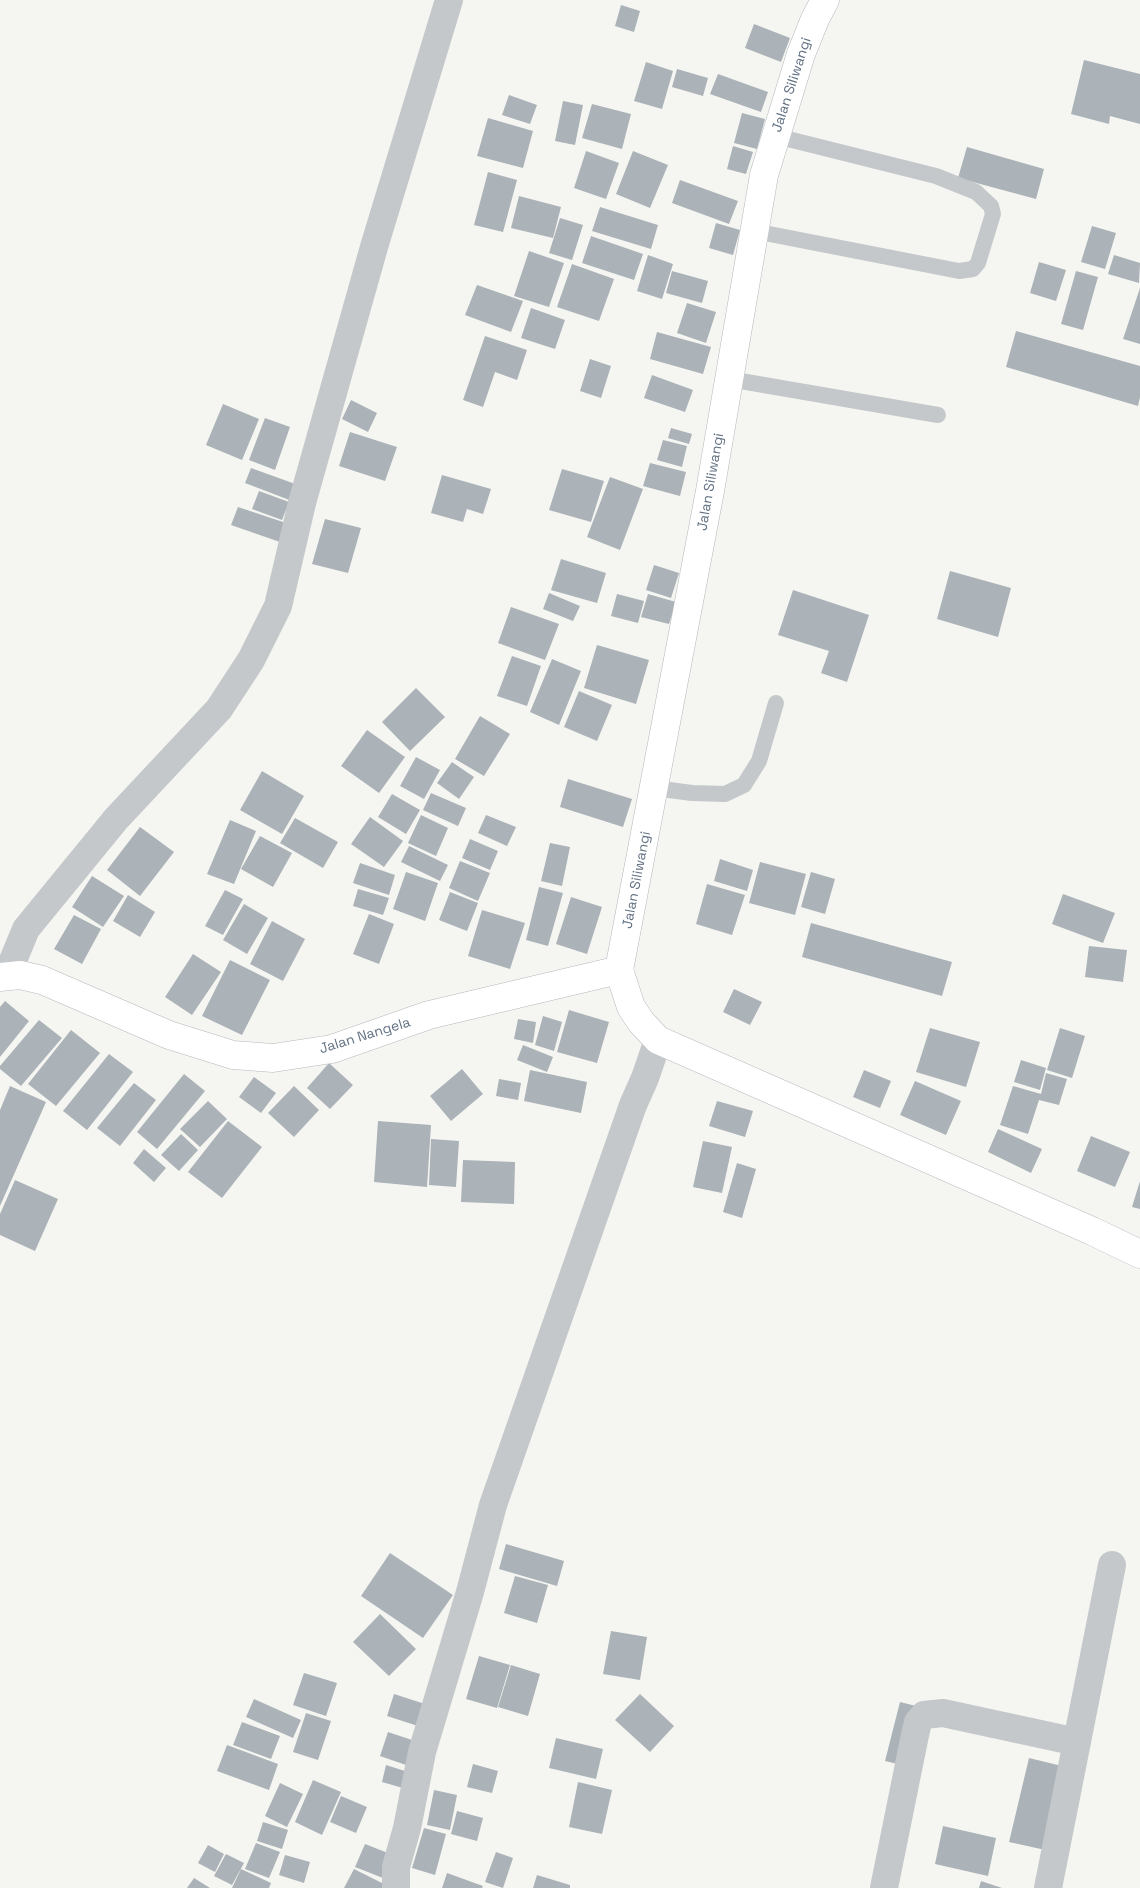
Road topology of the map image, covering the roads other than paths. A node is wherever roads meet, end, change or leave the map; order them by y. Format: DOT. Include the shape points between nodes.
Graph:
graph roads {
  1 [pos="449,0"];
  2 [pos="825,0"];
  3 [pos="776,136"];
  4 [pos="754,231"];
  5 [pos="729,379"];
  6 [pos="938,415"];
  7 [pos="776,703"];
  8 [pos="654,788"];
  9 [pos="619,970"];
  10 [pos="4,976"];
  11 [pos="658,1040"];
  12 [pos="1140,1254"];
  13 [pos="1112,1566"];
  14 [pos="1077,1742"];
  15 [pos="396,1888"];
  16 [pos="884,1888"];
  17 [pos="1048,1888"];
  1 -- 10 [label="street" via="366,275 302,503 278,606 251,660 219,709 116,819 26,929"];
  2 -- 3 [label="main road, Jalan Siliwangi" via="800,54"];
  3 -- 4 [label="main road, Jalan Siliwangi" via="764,175"];
  3 -- 4 [label="lane" via="936,176 976,192 991,206 993,214 978,263 973,269 959,270"];
  4 -- 5 [label="main road, Jalan Siliwangi"];
  5 -- 6 [label="lane"];
  5 -- 8 [label="main road, Jalan Siliwangi"];
  7 -- 8 [label="lane" via="759,760 744,785 725,794"];
  8 -- 9 [label="main road, Jalan Siliwangi"];
  9 -- 10 [label="main road, Jalan Nangela" via="429,1016 332,1049 273,1058 233,1055 169,1034 42,980 20,975"];
  9 -- 11 [label="main road" via="631,1007"];
  11 -- 12 [label="main road"];
  11 -- 15 [label="street" via="492,1505 470,1592 422,1752 396,1866"];
  13 -- 14 [label="street"];
  14 -- 16 [label="street" via="943,1713 924,1715 918,1722"];
  14 -- 17 [label="street"];
}
